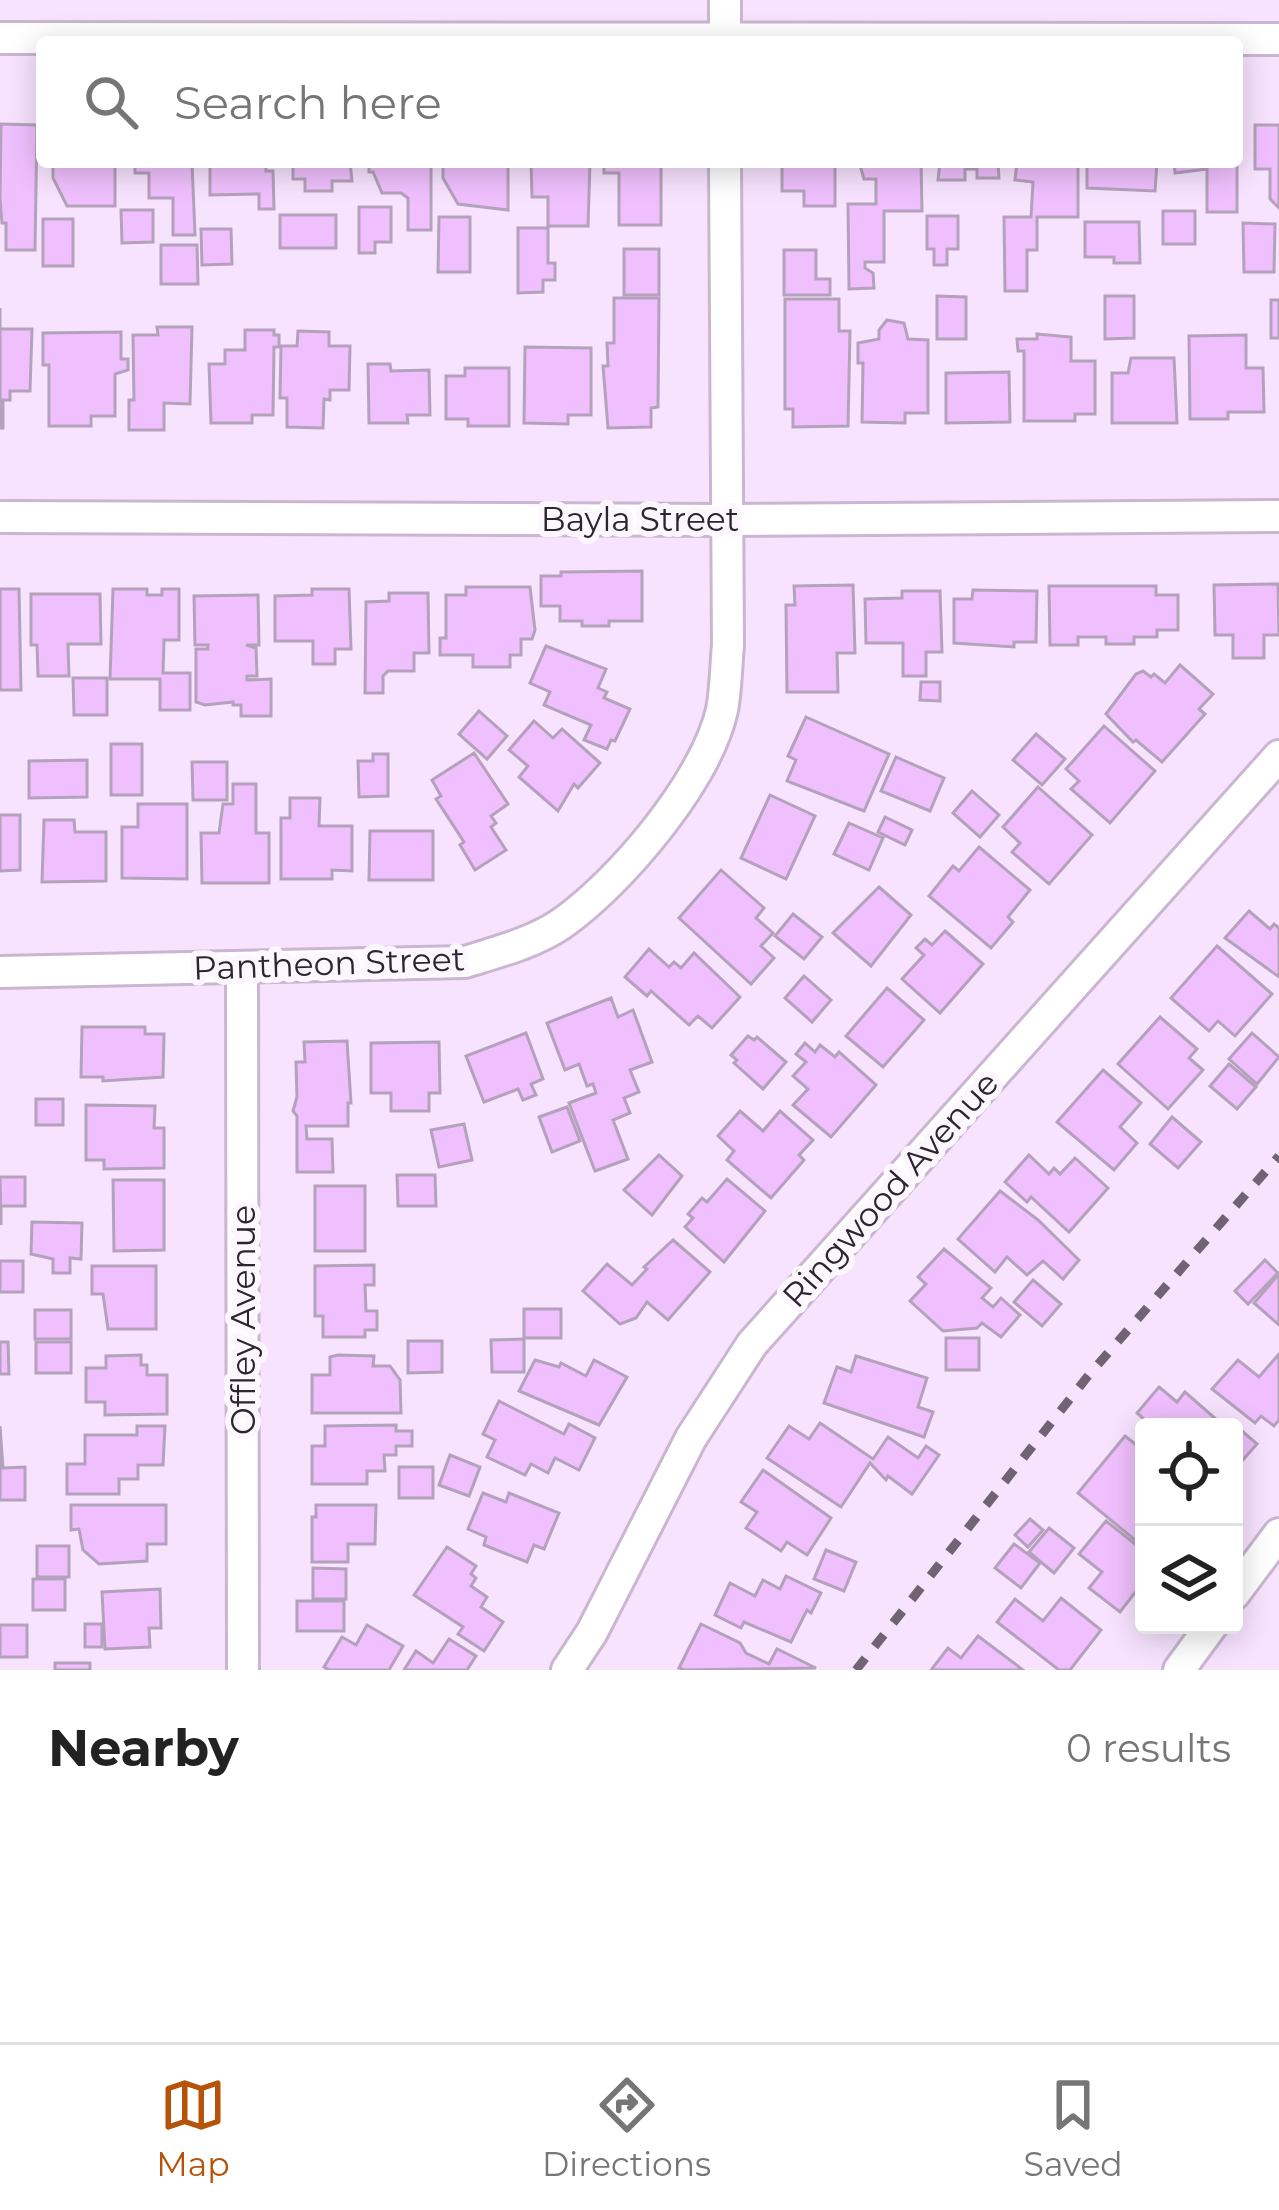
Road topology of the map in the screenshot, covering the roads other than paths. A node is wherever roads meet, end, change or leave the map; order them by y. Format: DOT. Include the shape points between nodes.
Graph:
graph roads {
  1 [pos="725,0"];
  2 [pos="725,36"];
  3 [pos="0,38"];
  4 [pos="36,38"];
  5 [pos="1243,39"];
  6 [pos="1279,39"];
  7 [pos="725,168"];
  8 [pos="1279,516"];
  9 [pos="0,518"];
  10 [pos="725,520"];
  11 [pos="1279,756"];
  12 [pos="242,969"];
  13 [pos="0,972"];
  14 [pos="1279,1534"];
  15 [pos="1243,1582"];
  16 [pos="1204,1634"];
  17 [pos="243,1670"];
  18 [pos="567,1670"];
  19 [pos="1178,1670"];
  1 -- 2 [label="street"];
  3 -- 4 [label="street"];
  5 -- 6 [label="street"];
  7 -- 10 [label="street, Pantheon Street"];
  8 -- 10 [label="street, Bayla Street"];
  9 -- 10 [label="street, Bayla Street"];
  10 -- 12 [label="street, Pantheon Street" via="722,712 674,808 603,886 560,925 465,962"];
  11 -- 18 [label="street, Ringwood Avenue" via="752,1344 691,1438"];
  12 -- 13 [label="street, Pantheon Street"];
  12 -- 17 [label="street, Offley Avenue"];
  14 -- 15 [label="street"];
  16 -- 19 [label="street"];
}
